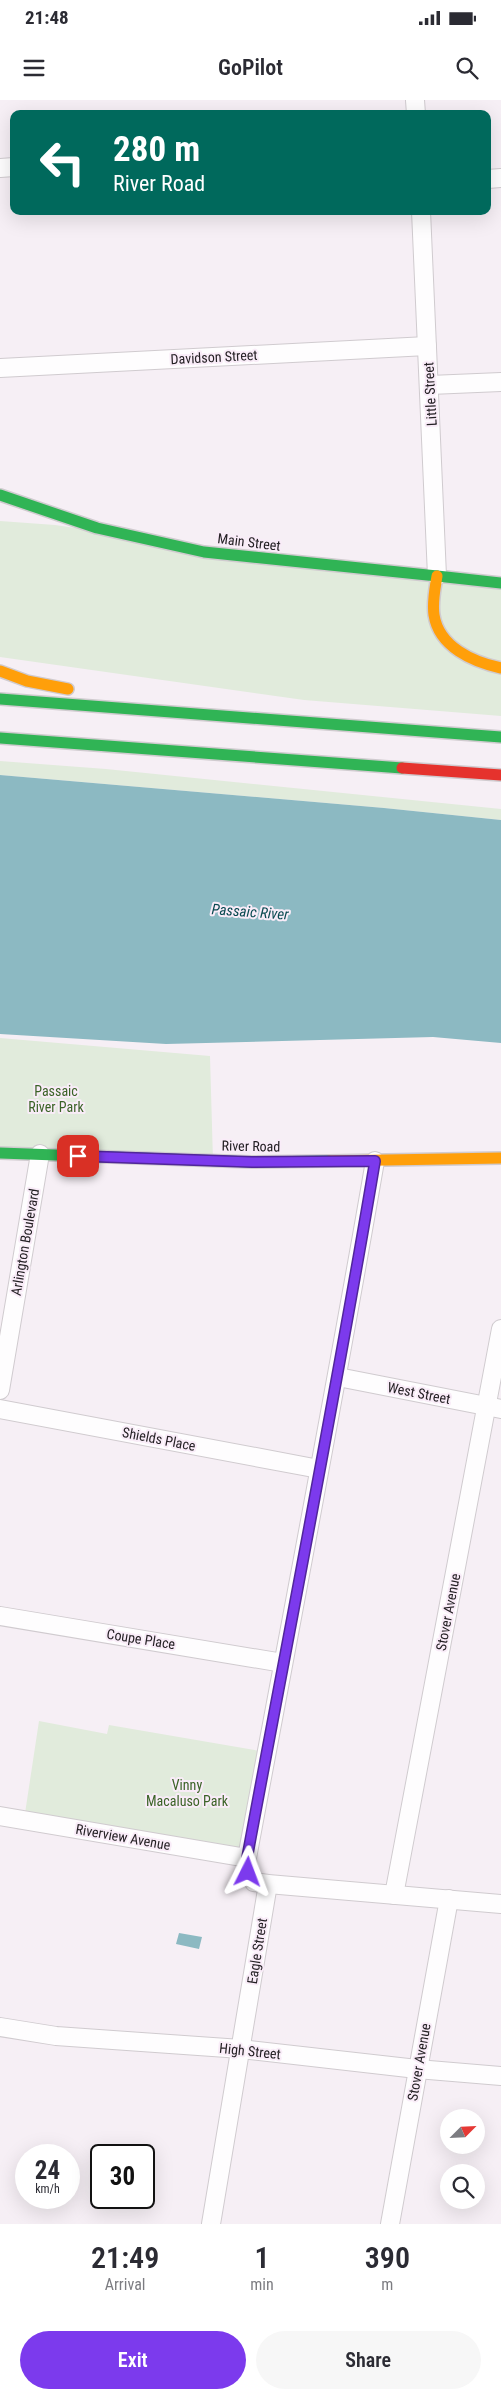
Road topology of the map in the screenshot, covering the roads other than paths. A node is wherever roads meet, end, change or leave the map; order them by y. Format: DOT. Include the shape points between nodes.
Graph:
graph roads {
  1 [pos="421,215"];
  2 [pos="427,346"];
  3 [pos="0,368"];
  4 [pos="501,382"];
  5 [pos="430,385"];
  6 [pos="0,495"];
  7 [pos="437,576"];
  8 [pos="501,583"];
  9 [pos="501,668"];
  10 [pos="0,671"];
  11 [pos="76,690"];
  12 [pos="143,698"];
  13 [pos="0,699"];
  14 [pos="417,730"];
  15 [pos="501,737"];
  16 [pos="0,738"];
  17 [pos="501,775"];
  18 [pos="0,1153"];
  19 [pos="40,1154"];
  20 [pos="501,1158"];
  21 [pos="375,1161"];
  22 [pos="501,1329"];
  23 [pos="338,1377"];
  24 [pos="0,1390"];
  25 [pos="494,1407"];
  26 [pos="0,1409"];
  27 [pos="319,1469"];
  28 [pos="0,1616"];
  29 [pos="283,1662"];
  30 [pos="0,1816"];
  31 [pos="247,1858"];
  32 [pos="268,1884"];
  33 [pos="394,1896"];
  34 [pos="449,1900"];
  35 [pos="501,1904"];
  36 [pos="0,2027"];
  37 [pos="241,2050"];
  38 [pos="417,2069"];
  39 [pos="501,2076"];
  40 [pos="211,2224"];
  41 [pos="390,2224"];
  1 -- 2 [label="street, Little Street"];
  2 -- 3 [label="street, Davidson Street"];
  2 -- 5 [label="street, Little Street"];
  4 -- 5 [label="street"];
  5 -- 7 [label="street, Little Street"];
  6 -- 7 [label="main road, Main Street" via="97,528 151,542 259,559"];
  7 -- 8 [label="main road, Main Street"];
  7 -- 9 [label="main road" via="436,622 445,638 466,656"];
  10 -- 11 [label="main road" via="27,681"];
  12 -- 14 [label="main road"];
  13 -- 14 [label="main road"];
  14 -- 15 [label="main road"];
  16 -- 17 [label="main road"];
  18 -- 19 [label="main road, River Road"];
  19 -- 21 [label="main road, River Road" via="252,1162"];
  19 -- 24 [label="street, Arlington Boulevard"];
  20 -- 21 [label="main road, River Road"];
  21 -- 23 [label="street"];
  22 -- 25 [label="street, Stover Avenue"];
  23 -- 25 [label="street, West Street"];
  23 -- 27 [label="street"];
  25 -- 33 [label="street, Stover Avenue"];
  26 -- 27 [label="street, Shields Place"];
  27 -- 29 [label="street"];
  28 -- 29 [label="street, Coupe Place"];
  29 -- 31 [label="street"];
  30 -- 31 [label="street, Riverview Avenue"];
  31 -- 32 [label="street" via="248,1872 254,1882"];
  32 -- 33 [label="street"];
  32 -- 37 [label="street, Eagle Street"];
  33 -- 34 [label="street"];
  34 -- 35 [label="street"];
  34 -- 38 [label="street, Stover Avenue"];
  36 -- 37 [label="street, High Street" via="56,2036"];
  37 -- 38 [label="street, High Street"];
  37 -- 40 [label="street, Eagle Street"];
  38 -- 39 [label="street, High Street"];
  38 -- 41 [label="street, Stover Avenue"];
}
